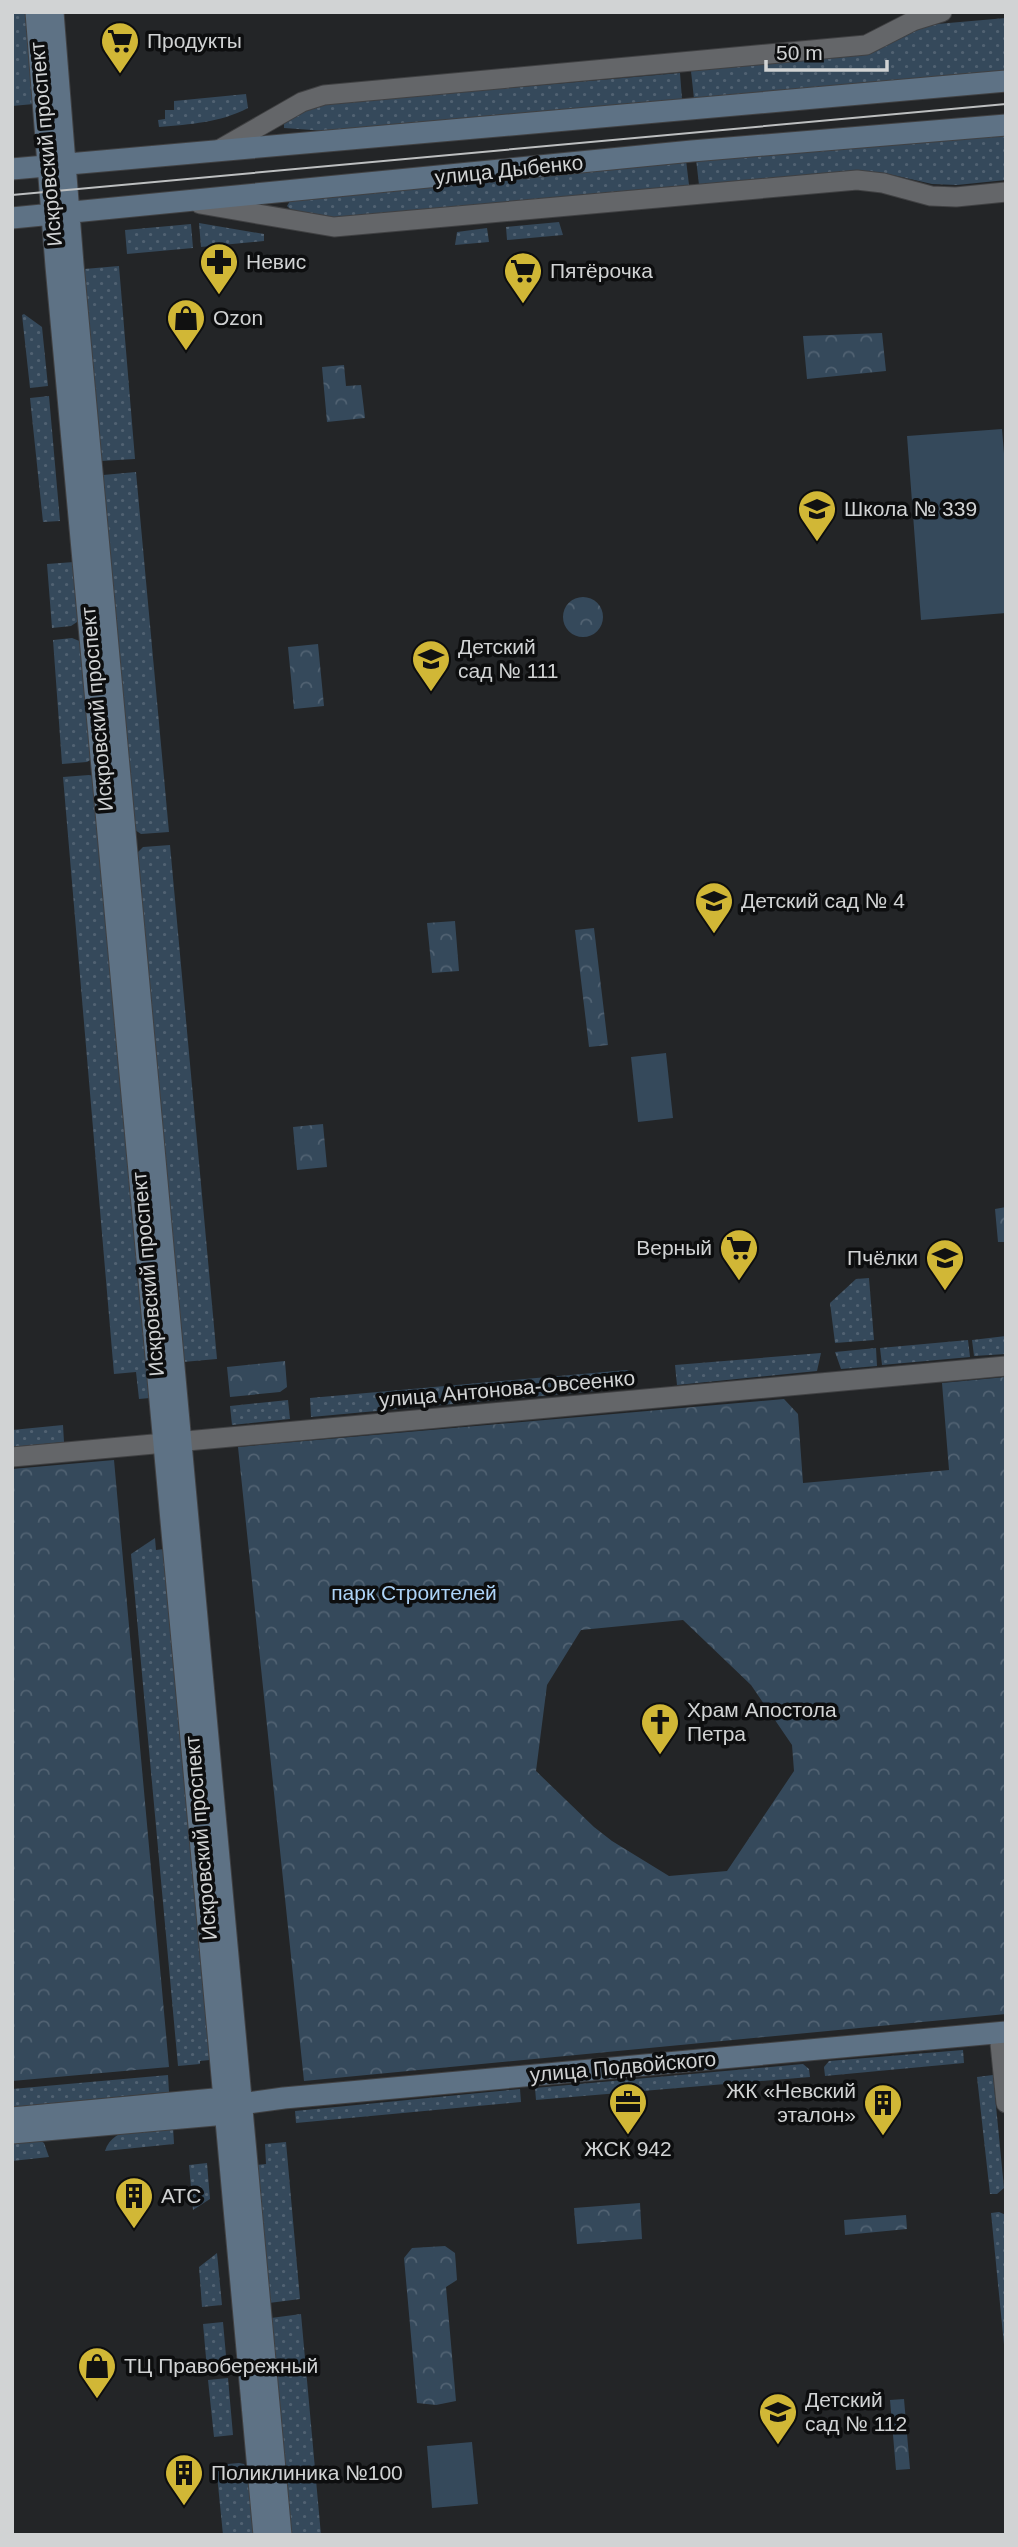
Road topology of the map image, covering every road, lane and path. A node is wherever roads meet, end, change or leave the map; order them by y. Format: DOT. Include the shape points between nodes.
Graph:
graph roads {
  1 [pos="36,12"];
  2 [pos="53,12"];
  3 [pos="942,12"];
  4 [pos="1006,81"];
  5 [pos="1006,125"];
  6 [pos="220,149"];
  7 [pos="57,164"];
  8 [pos="12,169"];
  9 [pos="1006,192"];
  10 [pos="185,201"];
  11 [pos="61,213"];
  12 [pos="12,218"];
  13 [pos="1006,1366"];
  14 [pos="172,1442"];
  15 [pos="12,1457"];
  16 [pos="1002,2033"];
  17 [pos="1006,2103"];
  18 [pos="231,2106"];
  19 [pos="12,2118"];
  20 [pos="12,2133"];
  21 [pos="264,2535"];
  22 [pos="281,2535"];
  1 -- 7 [label="street, Искровский проспект"];
  2 -- 7 [label="street, Искровский проспект"];
  3 -- 6 [label="street" via="912,21 866,45 324,95 302,102"];
  4 -- 6 [label="street"];
  5 -- 10 [label="street, улица Дыбенко"];
  6 -- 7 [label="street"];
  7 -- 8 [label="street"];
  7 -- 11 [label="street, Искровский проспект"];
  9 -- 10 [label="street" via="931,196 857,180 334,227"];
  10 -- 11 [label="street, улица Дыбенко"];
  11 -- 12 [label="street, улица Дыбенко"];
  11 -- 14 [label="street, Искровский проспект"];
  13 -- 14 [label="street, улица Антонова-Овсеенко"];
  14 -- 15 [label="street, улица Антонова-Овсеенко"];
  14 -- 18 [label="street, Искровский проспект"];
  16 -- 17 [label="street"];
  16 -- 18 [label="street, улица Подвойского"];
  18 -- 19 [label="street, улица Подвойского"];
  18 -- 20 [label="street, улица Подвойского"];
  18 -- 21 [label="street, Искровский проспект"];
  18 -- 22 [label="street, Искровский проспект"];
}
